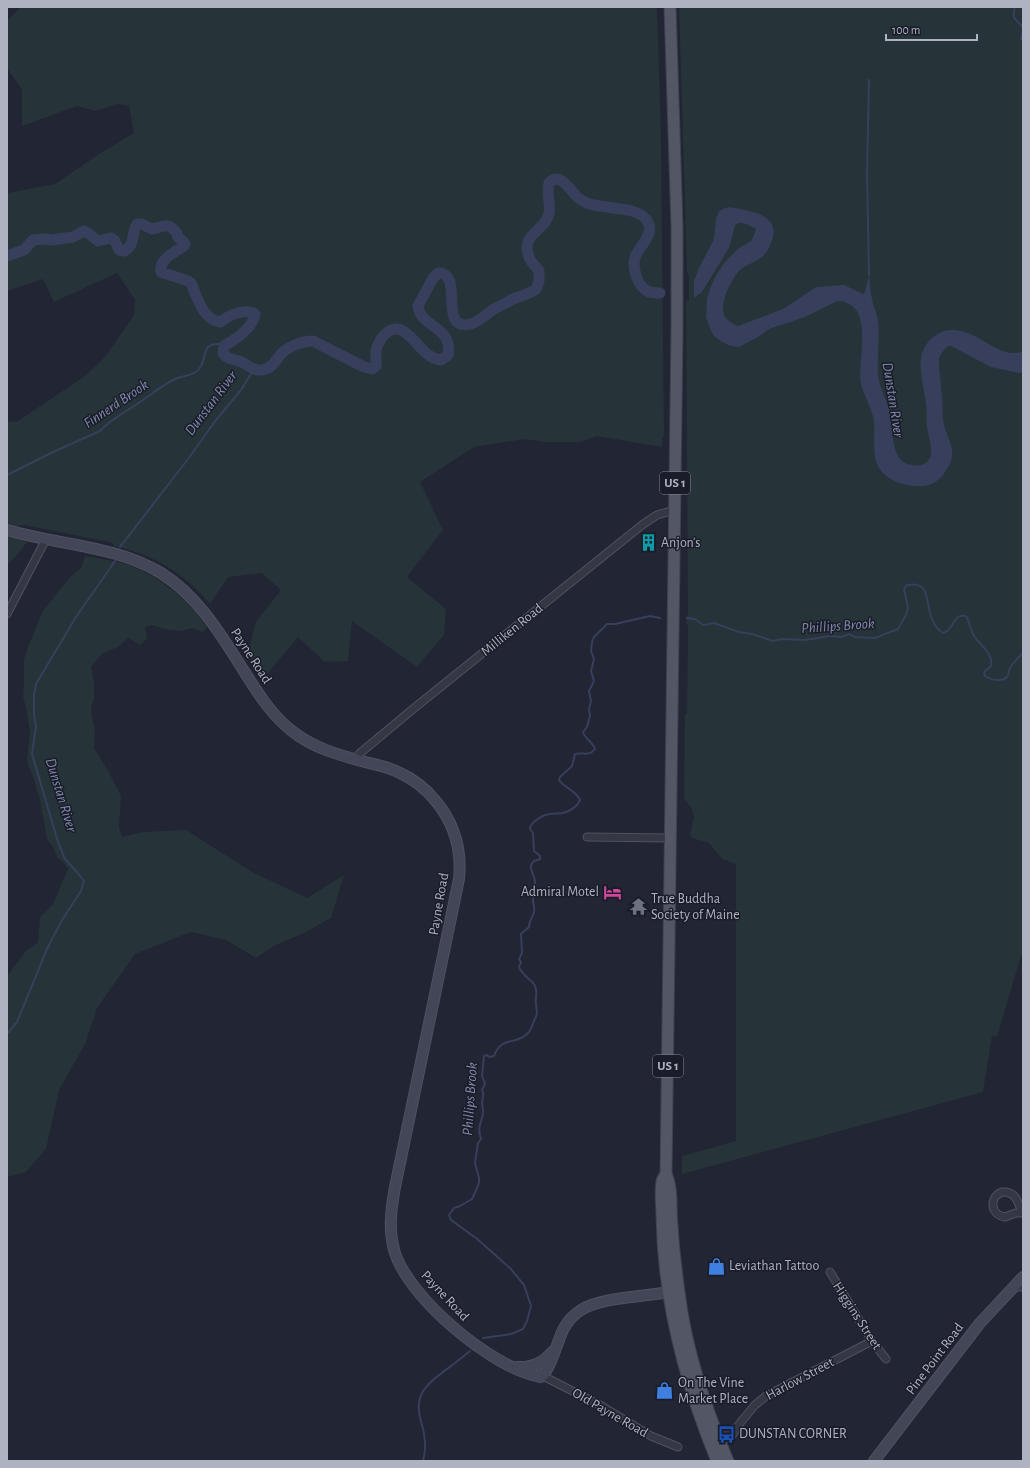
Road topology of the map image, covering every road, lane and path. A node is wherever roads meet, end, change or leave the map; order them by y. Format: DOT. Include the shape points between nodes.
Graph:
graph roads {
  1 [pos="670,7"];
  2 [pos="674,510"];
  3 [pos="7,530"];
  4 [pos="46,539"];
  5 [pos="7,614"];
  6 [pos="356,760"];
  7 [pos="587,837"];
  8 [pos="670,838"];
  9 [pos="1023,1213"];
  10 [pos="830,1272"];
  11 [pos="1023,1277"];
  12 [pos="1018,1287"];
  13 [pos="673,1292"];
  14 [pos="872,1341"];
  15 [pos="555,1349"];
  16 [pos="886,1359"];
  17 [pos="513,1367"];
  18 [pos="544,1376"];
  19 [pos="714,1440"];
  20 [pos="678,1447"];
  21 [pos="717,1461"];
  22 [pos="728,1461"];
  23 [pos="874,1461"];
  1 -- 2 [label="main road, US 1" via="676,226"];
  2 -- 6 [label="street, Milliken Road" via="657,515 642,526 413,709 359,754"];
  2 -- 8 [label="main road, US 1"];
  3 -- 4 [label="main road, Payne Road"];
  4 -- 5 [label="street"];
  4 -- 6 [label="main road, Payne Road" via="121,555 165,576 205,613 258,693 280,720 298,736 332,753"];
  6 -- 17 [label="main road, Payne Road" via="398,772 425,790 448,820 459,854 458,886 392,1202 390,1224 393,1246 405,1272 429,1304 468,1340"];
  7 -- 8 [label="street"];
  8 -- 13 [label="main road, US 1" via="666,1174 662,1181 662,1225"];
  9 -- 9 [label="street" via="1000,1216 993,1209 993,1200 1002,1192 1011,1193 1016,1197"];
  10 -- 14 [label="street, Higgins Street"];
  11 -- 12 [label="main road, Pine Point Road"];
  12 -- 23 [label="main road, Pine Point Road" via="973,1332"];
  13 -- 15 [label="main road" via="586,1306 567,1323"];
  13 -- 19 [label="main road, US 1" via="672,1315 686,1375"];
  14 -- 16 [label="street, Higgins Street"];
  14 -- 19 [label="street, Harlow Street" via="766,1396 755,1405 727,1440"];
  15 -- 17 [label="main road" via="545,1360 537,1364"];
  15 -- 18 [label="main road"];
  17 -- 18 [label="main road, Payne Road"];
  18 -- 20 [label="street, Old Payne Road" via="600,1405 651,1436"];
  19 -- 21 [label="main road, US 1"];
  19 -- 22 [label="main road, US 1"];
}
